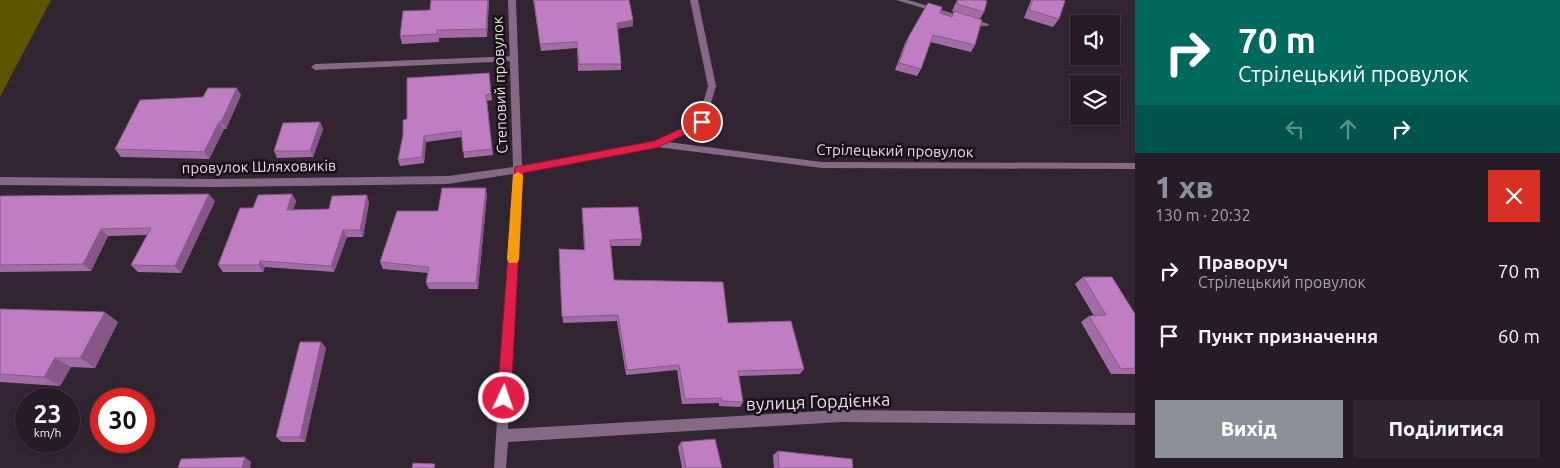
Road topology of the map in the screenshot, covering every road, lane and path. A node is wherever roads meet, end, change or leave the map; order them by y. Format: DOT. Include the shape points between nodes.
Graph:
graph roads {
  1 [pos="512,0"];
  2 [pos="694,0"];
  3 [pos="900,0"];
  4 [pos="984,24"];
  5 [pos="514,59"];
  6 [pos="315,67"];
  7 [pos="656,144"];
  8 [pos="1135,166"];
  9 [pos="518,170"];
  10 [pos="0,181"];
  11 [pos="1135,419"];
  12 [pos="502,436"];
  13 [pos="500,468"];
  1 -- 5 [label="street, Степовий провулок"];
  2 -- 7 [label="street, Стрілецький провулок" via="712,86 702,122"];
  3 -- 4 [label="street"];
  5 -- 6 [label="street"];
  5 -- 9 [label="street, Степовий провулок"];
  7 -- 8 [label="street, Стрілецький провулок" via="822,165"];
  7 -- 9 [label="street, Стрілецький провулок"];
  9 -- 10 [label="street, провулок Шляховиків" via="448,180"];
  9 -- 12 [label="street, Степовий провулок"];
  11 -- 12 [label="street, вулиця Гордієнка" via="841,416"];
  12 -- 13 [label="street, Степовий провулок"];
}
